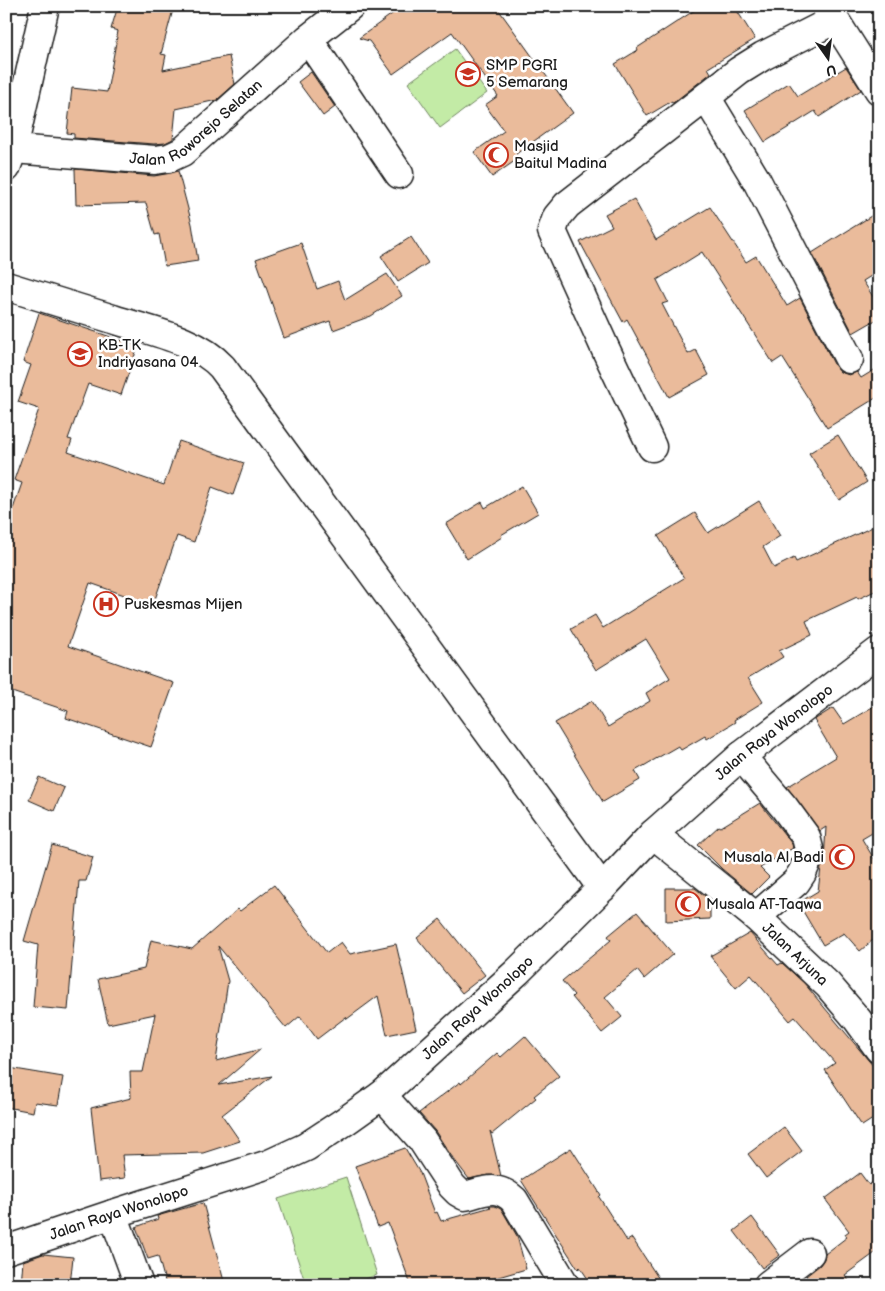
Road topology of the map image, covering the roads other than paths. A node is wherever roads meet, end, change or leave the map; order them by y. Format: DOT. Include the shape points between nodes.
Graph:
graph roads {
  1 [pos="45,6"];
  2 [pos="350,6"];
  3 [pos="830,13"];
  4 [pos="308,39"];
  5 [pos="879,90"];
  6 [pos="706,98"];
  7 [pos="10,159"];
  8 [pos="399,174"];
  9 [pos="6,286"];
  10 [pos="849,359"];
  11 [pos="652,447"];
  12 [pos="879,651"];
  13 [pos="741,756"];
  14 [pos="653,834"];
  15 [pos="602,888"];
  16 [pos="756,917"];
  17 [pos="879,1049"];
  18 [pos="382,1095"];
  19 [pos="113,1214"];
  20 [pos="6,1250"];
  21 [pos="810,1253"];
  22 [pos="139,1285"];
  23 [pos="565,1285"];
  24 [pos="768,1285"];
  1 -- 7 [label="street"];
  2 -- 4 [label="street, Jalan Roworejo Selatan"];
  3 -- 5 [label="street"];
  3 -- 6 [label="street" via="739,71"];
  4 -- 7 [label="street, Jalan Roworejo Selatan" via="182,152 169,158"];
  4 -- 8 [label="street"];
  6 -- 10 [label="street" via="757,180"];
  6 -- 11 [label="street" via="567,206 557,216 552,231"];
  9 -- 15 [label="street" via="173,338 206,353 222,367"];
  12 -- 13 [label="street, Jalan Raya Wonolopo"];
  13 -- 14 [label="street, Jalan Raya Wonolopo"];
  13 -- 16 [label="street" via="806,837 809,849 808,860 796,882"];
  14 -- 15 [label="street, Jalan Raya Wonolopo"];
  14 -- 16 [label="street, Jalan Arjuna"];
  15 -- 18 [label="street, Jalan Raya Wonolopo" via="517,972"];
  16 -- 17 [label="street, Jalan Arjuna" via="828,985"];
  18 -- 19 [label="street, Jalan Raya Wonolopo" via="306,1147 269,1164"];
  18 -- 23 [label="street" via="422,1140 458,1192 465,1196 500,1190 514,1200"];
  19 -- 20 [label="street, Jalan Raya Wonolopo"];
  19 -- 22 [label="street"];
  21 -- 24 [label="street"];
}
